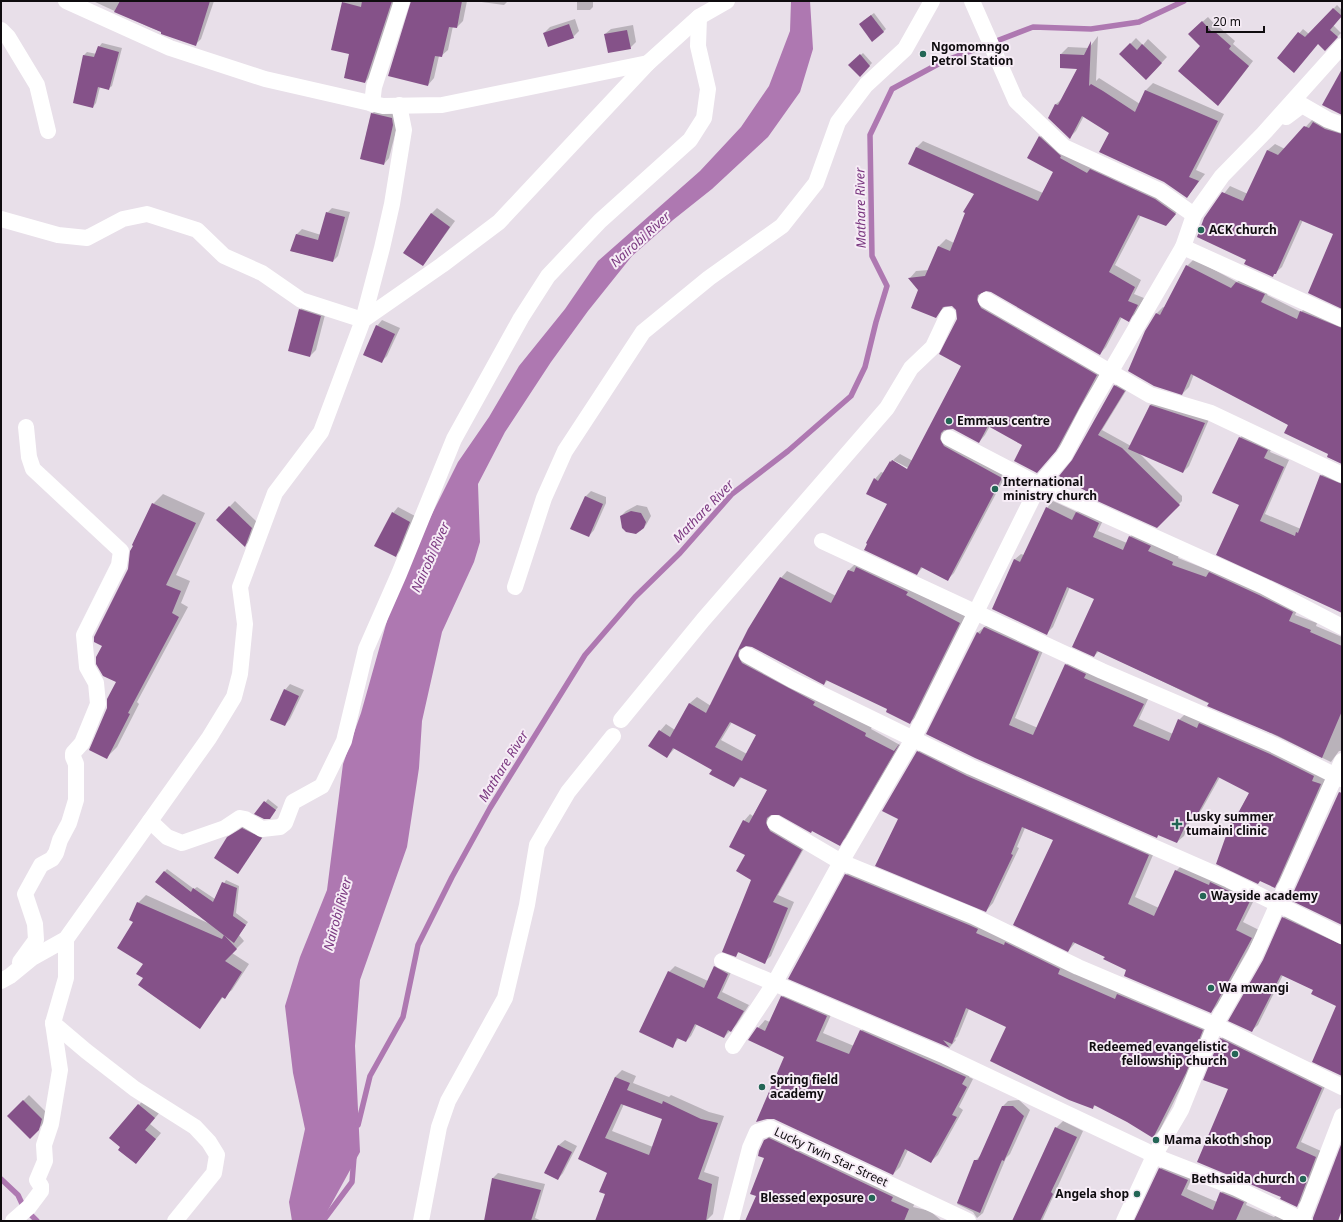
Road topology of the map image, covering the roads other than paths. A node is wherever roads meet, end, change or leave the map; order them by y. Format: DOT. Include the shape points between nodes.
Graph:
graph roads {
  1 [pos="66,1"];
  2 [pos="402,1"];
  3 [pos="727,1"];
  4 [pos="932,1"];
  5 [pos="972,1"];
  6 [pos="699,17"];
  7 [pos="1,30"];
  8 [pos="1342,46"];
  9 [pos="648,63"];
  10 [pos="372,104"];
  11 [pos="399,105"];
  12 [pos="1342,125"];
  13 [pos="48,131"];
  14 [pos="1263,134"];
  15 [pos="1194,215"];
  16 [pos="1,219"];
  17 [pos="1183,247"];
  18 [pos="986,300"];
  19 [pos="948,315"];
  20 [pos="1342,319"];
  21 [pos="363,320"];
  22 [pos="1111,374"];
  23 [pos="26,428"];
  24 [pos="949,438"];
  25 [pos="1342,475"];
  26 [pos="1039,485"];
  27 [pos="822,541"];
  28 [pos="515,586"];
  29 [pos="976,612"];
  30 [pos="1342,627"];
  31 [pos="747,655"];
  32 [pos="621,720"];
  33 [pos="613,736"];
  34 [pos="913,739"];
  35 [pos="1342,761"];
  36 [pos="1338,777"];
  37 [pos="150,821"];
  38 [pos="775,823"];
  39 [pos="841,862"];
  40 [pos="1276,905"];
  41 [pos="1342,936"];
  42 [pos="66,939"];
  43 [pos="722,961"];
  44 [pos="6,978"];
  45 [pos="774,984"];
  46 [pos="53,1022"];
  47 [pos="1215,1025"];
  48 [pos="733,1046"];
  49 [pos="1342,1087"];
  50 [pos="1342,1116"];
  51 [pos="1154,1156"];
  52 [pos="22,1213"];
  53 [pos="175,1221"];
  54 [pos="421,1221"];
  55 [pos="731,1221"];
  56 [pos="968,1221"];
  57 [pos="1124,1221"];
  58 [pos="1303,1221"];
  1 -- 10 [label="street" via="170,48 265,79"];
  2 -- 10 [label="street" via="374,88"];
  3 -- 6 [label="street"];
  4 -- 28 [label="street" via="905,49 866,84 838,122 816,183 782,226 709,278 643,332 566,451 544,498"];
  5 -- 15 [label="street" via="1016,101 1064,146 1160,191"];
  6 -- 9 [label="street"];
  6 -- 37 [label="street" via="698,46 708,89 704,118 690,140 600,221 548,276 522,318 454,439 366,649 344,741 322,786 293,802 285,823 269,830 240,818 225,828 182,843 167,837"];
  7 -- 13 [label="street" via="37,85"];
  8 -- 14 [label="street"];
  9 -- 11 [label="street" via="442,105"];
  9 -- 21 [label="street" via="499,222"];
  10 -- 11 [label="street"];
  11 -- 21 [label="street" via="404,130 382,248"];
  12 -- 14 [label="street" via="1302,105"];
  14 -- 15 [label="street" via="1222,176"];
  15 -- 17 [label="street"];
  16 -- 21 [label="street" via="58,235 88,238 123,219 147,214 196,230 224,256 262,273 301,300"];
  17 -- 20 [label="street"];
  17 -- 22 [label="street"];
  18 -- 22 [label="street"];
  19 -- 32 [label="street" via="933,347 911,368 887,408 703,620"];
  21 -- 37 [label="street" via="321,432 275,493 240,587 245,624 240,674 234,696 209,738"];
  22 -- 25 [label="street" via="1150,395 1211,413"];
  22 -- 26 [label="street" via="1064,456"];
  23 -- 44 [label="street" via="33,469 121,551 119,565 84,635 87,667 96,683 98,704 82,743 73,753 76,764 76,800 56,853 52,859 41,865 25,894 35,924 36,940"];
  24 -- 26 [label="street"];
  26 -- 29 [label="street"];
  26 -- 30 [label="street" via="1263,586"];
  27 -- 29 [label="street"];
  29 -- 34 [label="street"];
  29 -- 36 [label="street" via="1102,671 1274,745"];
  31 -- 34 [label="street"];
  33 -- 54 [label="street" via="568,792 537,845 505,998 448,1101 439,1127"];
  34 -- 39 [label="street"];
  34 -- 40 [label="street" via="1017,788 1229,880"];
  35 -- 36 [label="street"];
  36 -- 40 [label="street"];
  37 -- 42 [label="street"];
  38 -- 39 [label="street"];
  39 -- 45 [label="street"];
  39 -- 47 [label="street" via="973,916 1078,967"];
  40 -- 41 [label="street"];
  40 -- 47 [label="street" via="1255,955"];
  42 -- 44 [label="street" via="32,958"];
  42 -- 46 [label="street" via="66,978"];
  43 -- 45 [label="street"];
  45 -- 48 [label="street"];
  45 -- 51 [label="street" via="945,1056"];
  46 -- 52 [label="street" via="60,1070 51,1124 44,1145 44,1161 37,1176 41,1191"];
  46 -- 53 [label="street" via="86,1052 135,1089 195,1127 217,1155 214,1173"];
  47 -- 49 [label="street"];
  47 -- 51 [label="street" via="1181,1110"];
  50 -- 58 [label="street"];
  51 -- 57 [label="street"];
  51 -- 58 [label="street" via="1236,1188"];
  55 -- 56 [label="street, Lucky Twin Star Street" via="750,1148 757,1132 770,1128"];
}
